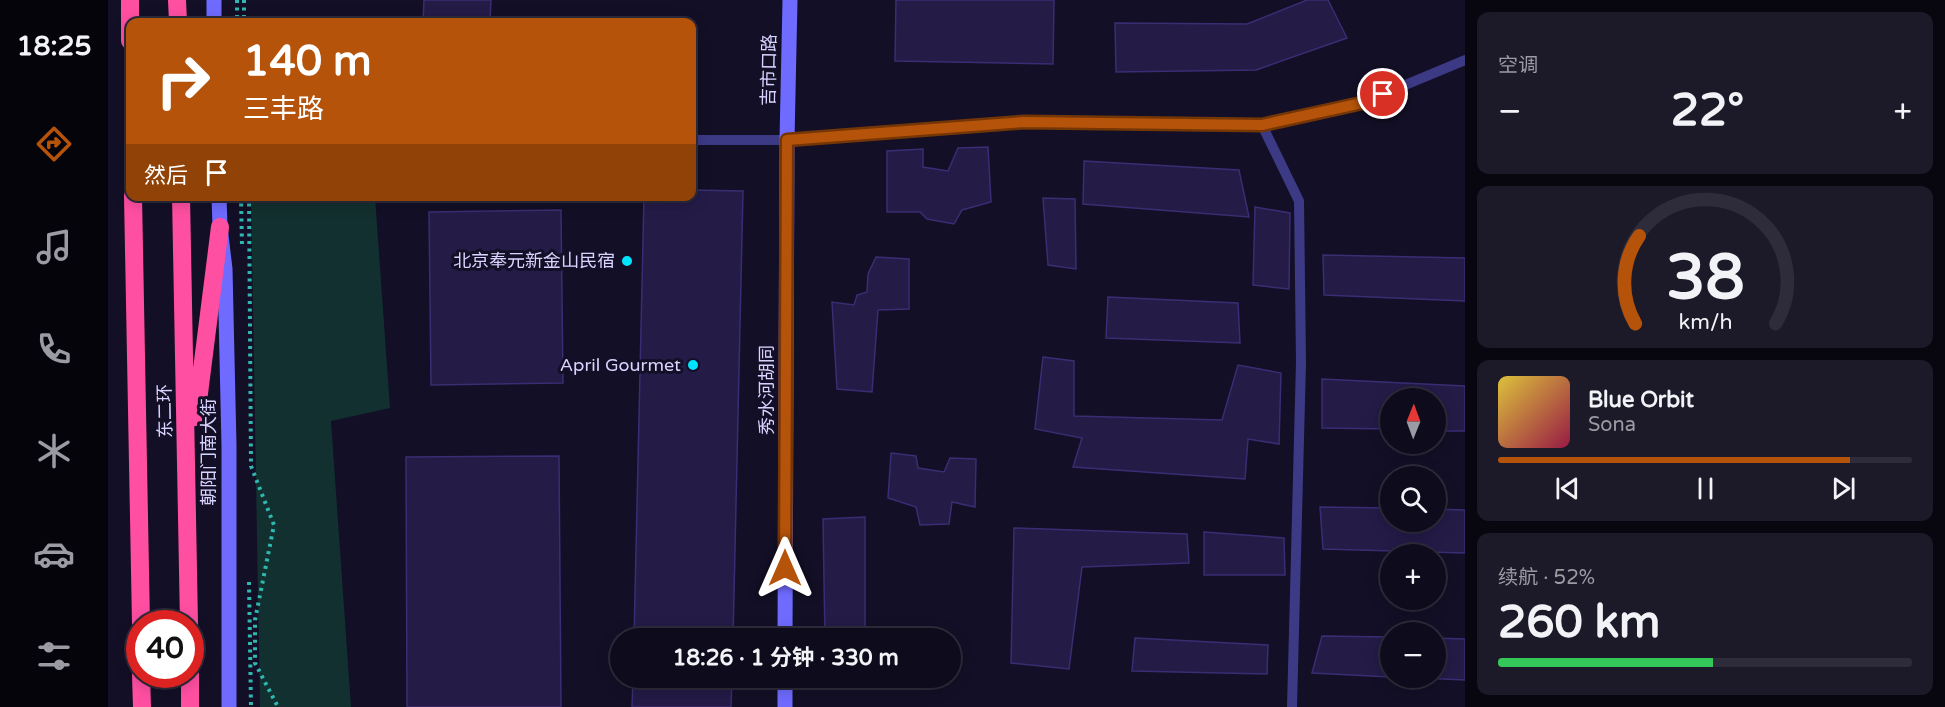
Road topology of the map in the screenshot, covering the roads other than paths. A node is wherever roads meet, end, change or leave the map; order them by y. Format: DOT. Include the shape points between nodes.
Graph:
graph roads {
  1 [pos="123,0"];
  2 [pos="130,0"];
  3 [pos="177,0"];
  4 [pos="214,0"];
  5 [pos="790,0"];
  6 [pos="126,18"];
  7 [pos="130,18"];
  8 [pos="178,18"];
  9 [pos="214,18"];
  10 [pos="1465,60"];
  11 [pos="1262,125"];
  12 [pos="696,140"];
  13 [pos="787,140"];
  14 [pos="133,201"];
  15 [pos="181,201"];
  16 [pos="219,201"];
  17 [pos="220,227"];
  18 [pos="188,487"];
  19 [pos="141,610"];
  20 [pos="189,610"];
  21 [pos="785,628"];
  22 [pos="141,688"];
  23 [pos="190,688"];
  24 [pos="785,688"];
  25 [pos="142,707"];
  26 [pos="190,707"];
  27 [pos="229,707"];
  28 [pos="785,707"];
  29 [pos="1292,707"];
  1 -- 6 [label="highway"];
  2 -- 7 [label="highway"];
  3 -- 8 [label="highway"];
  4 -- 9 [label="street"];
  5 -- 13 [label="street, 吉市口路"];
  10 -- 11 [label="lane" via="1362,103"];
  11 -- 13 [label="lane" via="1024,122"];
  11 -- 29 [label="lane" via="1299,201 1301,362"];
  12 -- 13 [label="lane"];
  13 -- 21 [label="street, 秀水河胡同"];
  14 -- 19 [label="highway, 东二环"];
  15 -- 18 [label="highway, 东二环"];
  16 -- 17 [label="street, 朝阳门南大街"];
  17 -- 18 [label="highway"];
  17 -- 27 [label="street, 朝阳门南大街" via="226,281"];
  18 -- 20 [label="highway, 东二环"];
  22 -- 25 [label="highway"];
  23 -- 26 [label="highway"];
  24 -- 28 [label="street"];
}
